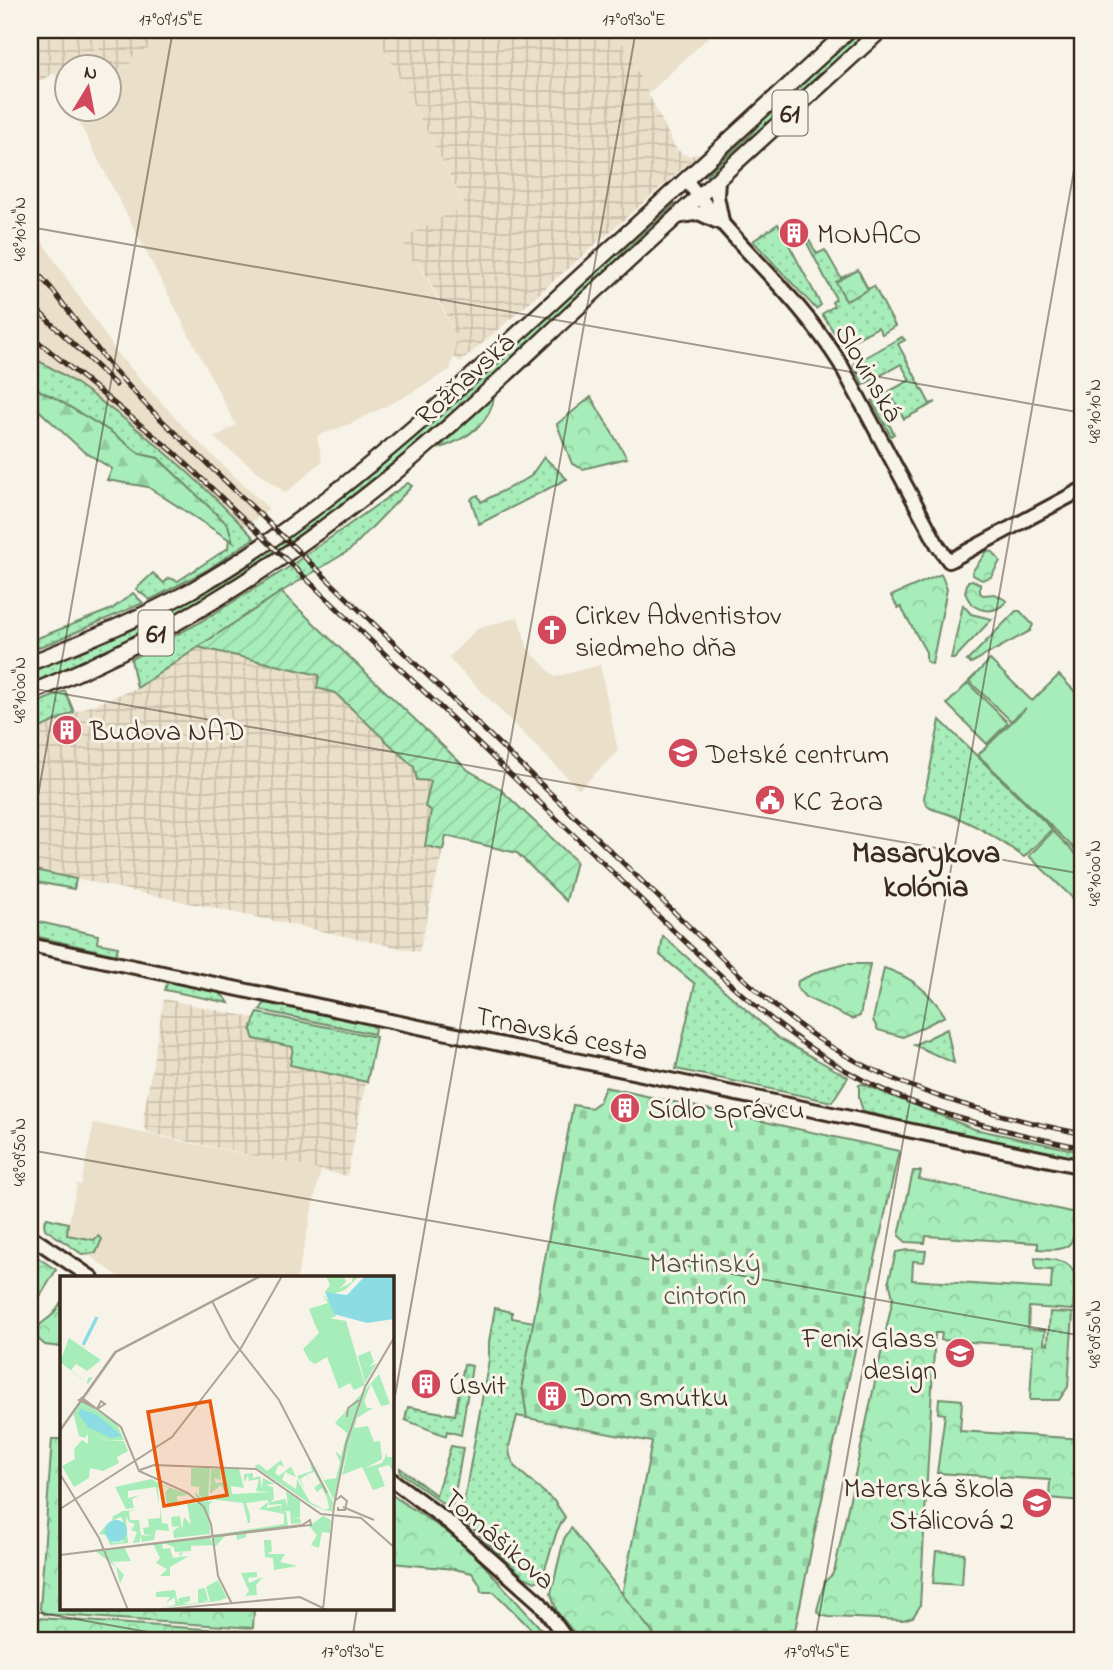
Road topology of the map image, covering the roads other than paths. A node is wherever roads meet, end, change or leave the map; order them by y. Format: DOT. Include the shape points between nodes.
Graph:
graph roads {
  1 [pos="849,30"];
  2 [pos="881,30"];
  3 [pos="686,180"];
  4 [pos="718,180"];
  5 [pos="699,197"];
  6 [pos="677,217"];
  7 [pos="723,225"];
  8 [pos="1083,489"];
  9 [pos="30,663"];
  10 [pos="30,693"];
  11 [pos="30,945"];
  12 [pos="1083,1167"];
  13 [pos="30,1236"];
  14 [pos="89,1276"];
  15 [pos="394,1481"];
  16 [pos="567,1640"];
  1 -- 3 [label="main road, Rožňavská / 61"];
  2 -- 4 [label="main road, Rožňavská / 61"];
  3 -- 5 [label="main road, Slovinská"];
  3 -- 9 [label="main road, Rožňavská / 61" via="399,441 336,492 188,592"];
  4 -- 5 [label="main road, Rožňavská / 61"];
  4 -- 7 [label="main road"];
  5 -- 6 [label="main road, Rožňavská / 61"];
  5 -- 7 [label="main road, Slovinská"];
  6 -- 7 [label="main road, Slovinská" via="699,213"];
  6 -- 10 [label="main road, Rožňavská / 61" via="502,378 345,512 220,597 98,664"];
  7 -- 8 [label="main road, Slovinská" via="822,334 949,561"];
  11 -- 12 [label="main road, Trnavská cesta"];
  13 -- 14 [label="main road"];
  15 -- 16 [label="main road, Tomášikova" via="451,1524 540,1603"];
}
